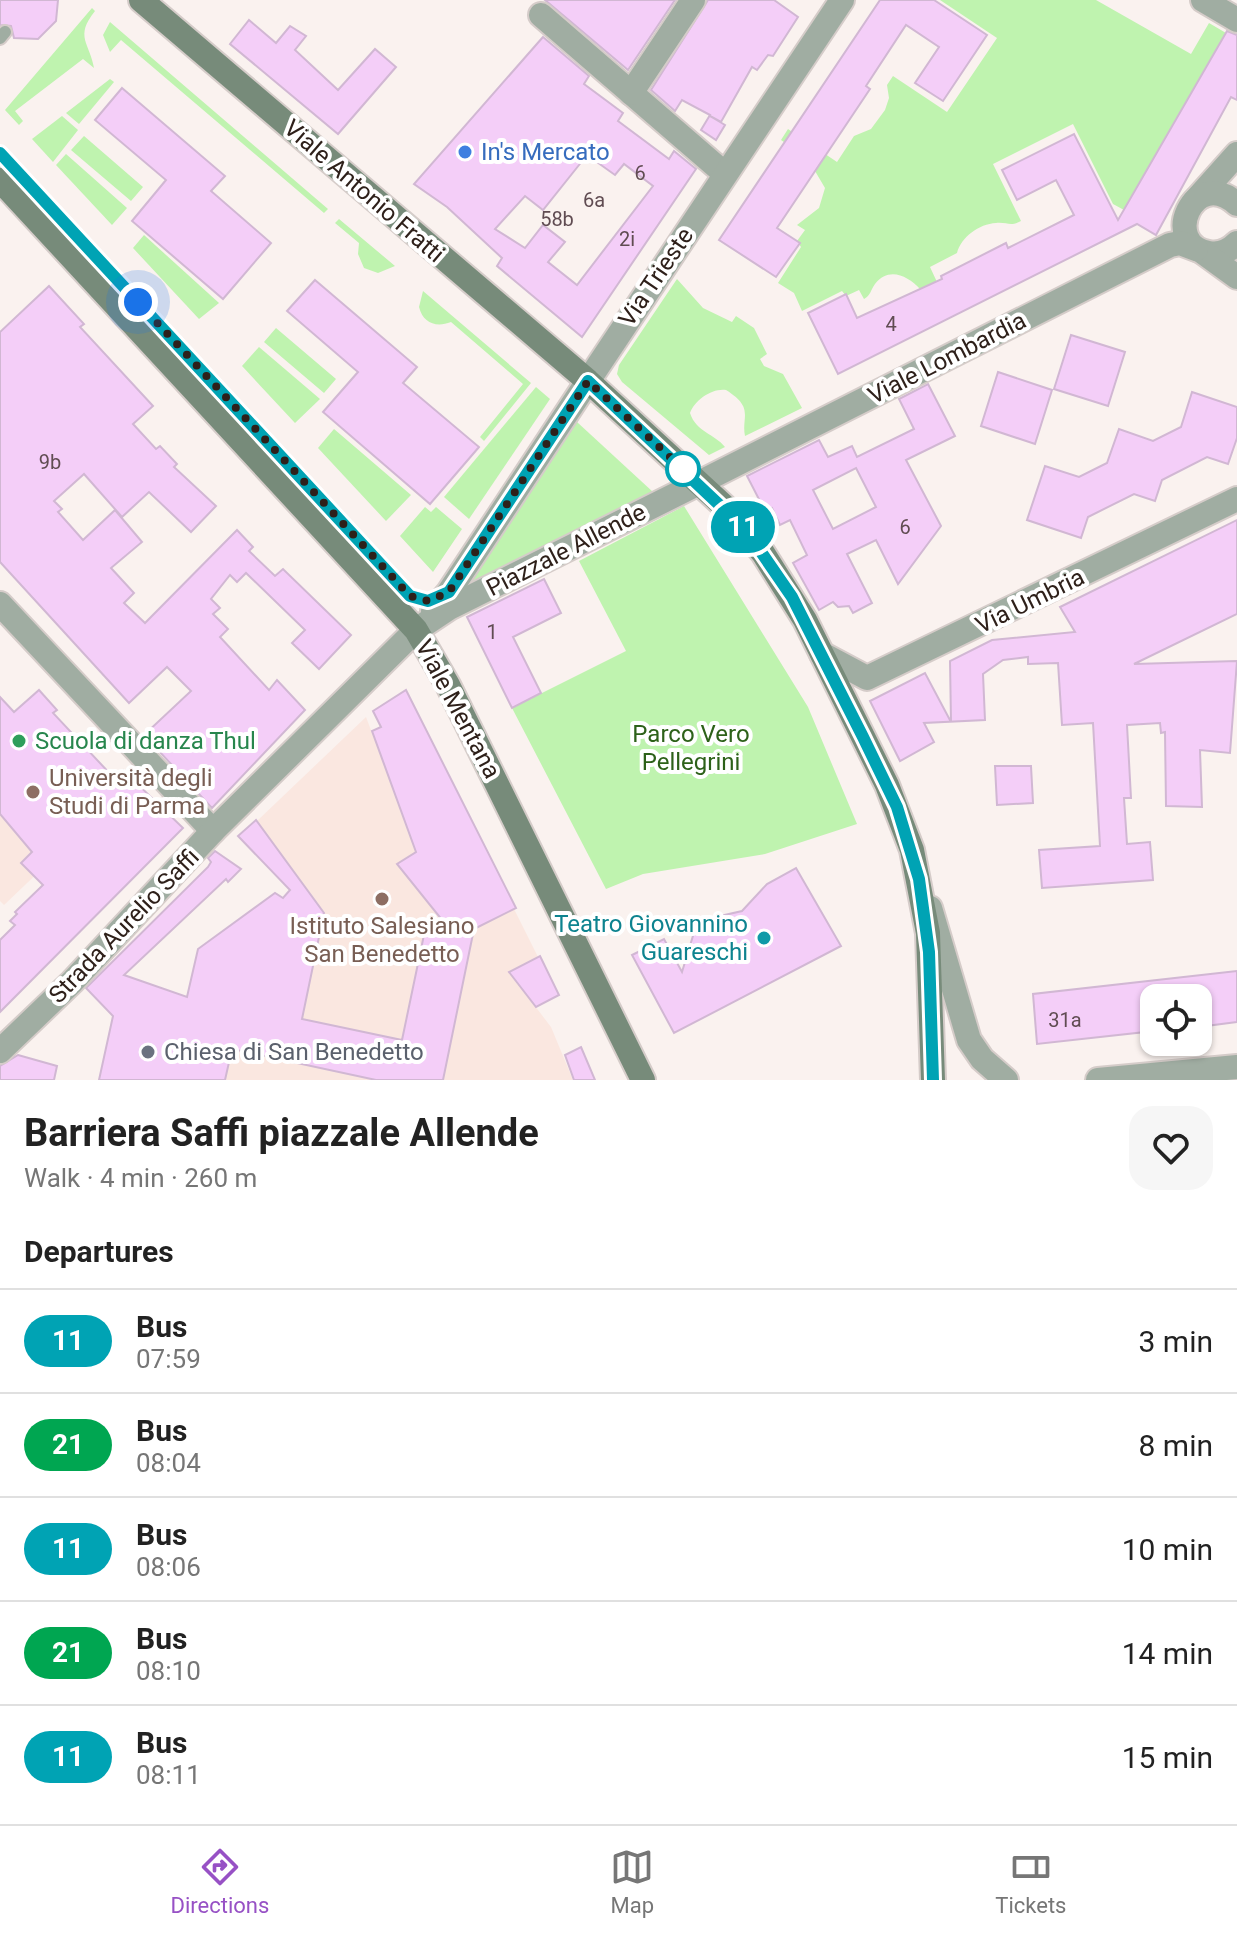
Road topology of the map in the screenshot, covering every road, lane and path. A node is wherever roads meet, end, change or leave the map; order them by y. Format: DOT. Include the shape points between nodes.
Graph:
graph roads {
  1 [pos="141,0"];
  2 [pos="693,0"];
  3 [pos="842,0"];
  4 [pos="1203,0"];
  5 [pos="541,15"];
  6 [pos="1237,20"];
  7 [pos="631,93"];
  8 [pos="0,153"];
  9 [pos="1237,154"];
  10 [pos="725,174"];
  11 [pos="0,180"];
  12 [pos="1192,203"];
  13 [pos="1237,204"];
  14 [pos="1237,243"];
  15 [pos="1200,251"];
  16 [pos="1237,277"];
  17 [pos="588,381"];
  18 [pos="699,483"];
  19 [pos="1237,499"];
  20 [pos="449,592"];
  21 [pos="0,604"];
  22 [pos="416,630"];
  23 [pos="822,654"];
  24 [pos="213,831"];
  25 [pos="917,869"];
  26 [pos="2,1045"];
  27 [pos="1237,1067"];
  28 [pos="999,1076"];
  29 [pos="643,1080"];
  30 [pos="933,1080"];
  31 [pos="1098,1080"];
  1 -- 17 [label="main road, Viale Antonio Fratti"];
  2 -- 7 [label="street"];
  3 -- 10 [label="street, Via Trieste"];
  4 -- 6 [label="street"];
  5 -- 7 [label="street"];
  7 -- 10 [label="street"];
  8 -- 20 [label="lane, Viale Mentana" via="410,596 428,601"];
  9 -- 12 [label="street"];
  10 -- 17 [label="street, Via Trieste"];
  11 -- 22 [label="main road, Viale Mentana"];
  12 -- 13 [label="street" via="1210,194"];
  12 -- 15 [label="street" via="1184,222 1189,241"];
  14 -- 15 [label="street, Viale Lombardia" via="1220,254"];
  15 -- 16 [label="street"];
  15 -- 18 [label="street, Viale Lombardia" via="1170,245"];
  17 -- 18 [label="main road"];
  17 -- 20 [label="street, Piazzale Allende"];
  18 -- 22 [label="street, Piazzale Allende" via="449,608"];
  18 -- 23 [label="main road" via="763,553"];
  19 -- 23 [label="street, Via Umbria" via="867,678"];
  20 -- 22 [label="street, Piazzale Allende"];
  21 -- 24 [label="street"];
  22 -- 24 [label="street, Strada Aurelio Saffi"];
  22 -- 29 [label="main road, Viale Mentana"];
  23 -- 25 [label="main road" via="897,807"];
  24 -- 26 [label="street, Strada Aurelio Saffi" via="72,982"];
  25 -- 28 [label="street" via="947,956 963,1027"];
  25 -- 30 [label="main road" via="928,943"];
  27 -- 31 [label="street"];
}
